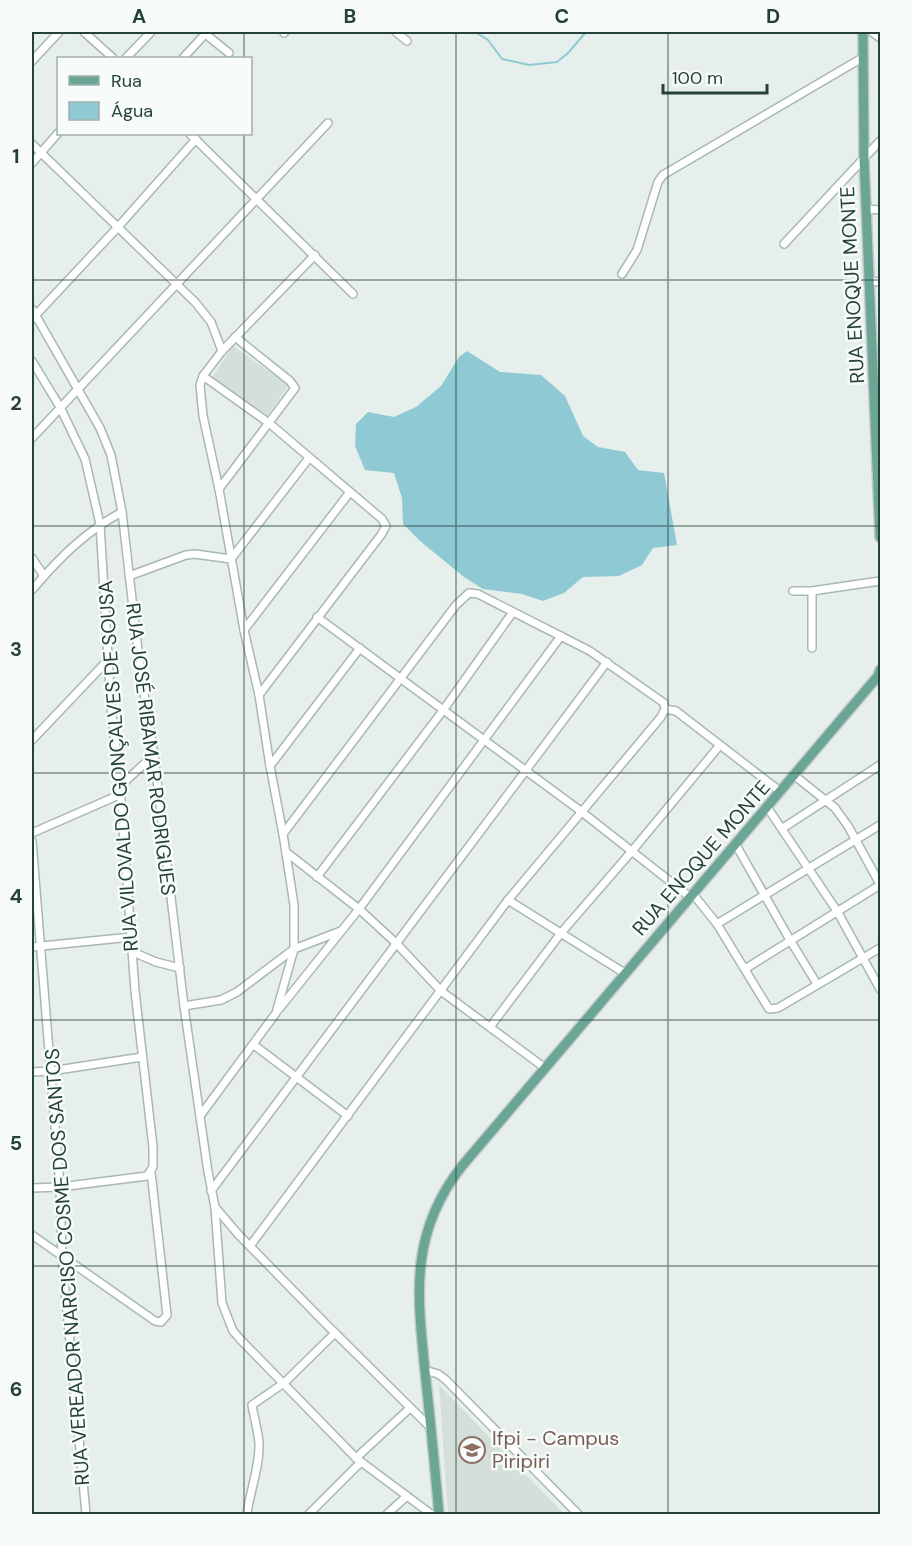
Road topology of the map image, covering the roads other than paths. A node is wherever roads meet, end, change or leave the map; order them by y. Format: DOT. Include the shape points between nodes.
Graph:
graph roads {
  1 [pos="58,32"];
  2 [pos="84,32"];
  3 [pos="151,32"];
  4 [pos="205,32"];
  5 [pos="396,32"];
  6 [pos="862,32"];
  7 [pos="872,32"];
  8 [pos="880,38"];
  9 [pos="407,41"];
  10 [pos="229,53"];
  11 [pos="112,57"];
  12 [pos="127,57"];
  13 [pos="184,57"];
  14 [pos="862,58"];
  15 [pos="32,61"];
  16 [pos="328,123"];
  17 [pos="57,134"];
  18 [pos="191,135"];
  19 [pos="196,140"];
  20 [pos="880,141"];
  21 [pos="32,144"];
  22 [pos="40,153"];
  23 [pos="864,159"];
  24 [pos="32,163"];
  25 [pos="257,200"];
  26 [pos="866,209"];
  27 [pos="880,210"];
  28 [pos="118,227"];
  29 [pos="784,244"];
  30 [pos="315,255"];
  31 [pos="622,274"];
  32 [pos="870,281"];
  33 [pos="880,282"];
  34 [pos="176,284"];
  35 [pos="353,294"];
  36 [pos="33,314"];
  37 [pos="235,337"];
  38 [pos="222,351"];
  39 [pos="32,361"];
  40 [pos="203,375"];
  41 [pos="77,391"];
  42 [pos="60,407"];
  43 [pos="269,423"];
  44 [pos="32,438"];
  45 [pos="309,458"];
  46 [pos="879,459"];
  47 [pos="219,489"];
  48 [pos="350,492"];
  49 [pos="122,512"];
  50 [pos="100,524"];
  51 [pos="880,537"];
  52 [pos="32,558"];
  53 [pos="231,559"];
  54 [pos="44,576"];
  55 [pos="129,576"];
  56 [pos="880,581"];
  57 [pos="32,590"];
  58 [pos="793,591"];
  59 [pos="812,591"];
  60 [pos="513,612"];
  61 [pos="317,617"];
  62 [pos="244,630"];
  63 [pos="561,636"];
  64 [pos="360,648"];
  65 [pos="812,648"];
  66 [pos="108,660"];
  67 [pos="607,662"];
  68 [pos="880,675"];
  69 [pos="402,678"];
  70 [pos="259,695"];
  71 [pos="444,708"];
  72 [pos="665,709"];
  73 [pos="484,739"];
  74 [pos="32,740"];
  75 [pos="720,745"];
  76 [pos="154,755"];
  77 [pos="270,766"];
  78 [pos="879,769"];
  79 [pos="526,770"];
  80 [pos="795,776"];
  81 [pos="120,786"];
  82 [pos="781,792"];
  83 [pos="119,795"];
  84 [pos="826,800"];
  85 [pos="767,807"];
  86 [pos="582,812"];
  87 [pos="880,825"];
  88 [pos="783,828"];
  89 [pos="32,833"];
  90 [pos="283,834"];
  91 [pos="32,841"];
  92 [pos="855,841"];
  93 [pos="736,845"];
  94 [pos="632,851"];
  95 [pos="286,852"];
  96 [pos="807,869"];
  97 [pos="317,877"];
  98 [pos="880,885"];
  99 [pos="764,894"];
  100 [pos="691,895"];
  101 [pos="508,900"];
  102 [pos="359,909"];
  103 [pos="837,911"];
  104 [pos="717,924"];
  105 [pos="341,931"];
  106 [pos="561,933"];
  107 [pos="131,936"];
  108 [pos="790,940"];
  109 [pos="396,943"];
  110 [pos="40,946"];
  111 [pos="32,947"];
  112 [pos="880,948"];
  113 [pos="294,949"];
  114 [pos="133,952"];
  115 [pos="864,959"];
  116 [pos="180,968"];
  117 [pos="745,969"];
  118 [pos="626,974"];
  119 [pos="817,984"];
  120 [pos="880,989"];
  121 [pos="441,991"];
  122 [pos="184,1006"];
  123 [pos="276,1013"];
  124 [pos="490,1028"];
  125 [pos="254,1045"];
  126 [pos="142,1057"];
  127 [pos="545,1068"];
  128 [pos="51,1071"];
  129 [pos="32,1072"];
  130 [pos="296,1077"];
  131 [pos="200,1116"];
  132 [pos="348,1116"];
  133 [pos="151,1172"];
  134 [pos="60,1187"];
  135 [pos="32,1188"];
  136 [pos="211,1191"];
  137 [pos="215,1207"];
  138 [pos="32,1235"];
  139 [pos="250,1246"];
  140 [pos="62,1257"];
  141 [pos="335,1333"];
  142 [pos="425,1370"];
  143 [pos="284,1383"];
  144 [pos="410,1408"];
  145 [pos="431,1428"];
  146 [pos="358,1460"];
  147 [pos="407,1496"];
  148 [pos="86,1515"];
  149 [pos="247,1515"];
  150 [pos="309,1515"];
  151 [pos="387,1515"];
  152 [pos="431,1515"];
  153 [pos="439,1515"];
  154 [pos="578,1515"];
  1 -- 15 [label="street"];
  2 -- 11 [label="street"];
  3 -- 12 [label="street"];
  4 -- 10 [label="street"];
  4 -- 13 [label="street"];
  5 -- 9 [label="street"];
  6 -- 14 [label="main road, RUA ENOQUE MONTE"];
  7 -- 8 [label="street"];
  14 -- 23 [label="main road, RUA ENOQUE MONTE"];
  14 -- 31 [label="street" via="663,174 637,250"];
  16 -- 25 [label="street"];
  17 -- 22 [label="street"];
  18 -- 19 [label="street"];
  19 -- 25 [label="street"];
  19 -- 28 [label="street"];
  20 -- 23 [label="street"];
  21 -- 22 [label="street"];
  22 -- 24 [label="street"];
  22 -- 28 [label="street"];
  23 -- 26 [label="main road, RUA ENOQUE MONTE"];
  23 -- 29 [label="street"];
  25 -- 30 [label="street"];
  25 -- 34 [label="street"];
  26 -- 27 [label="street"];
  26 -- 32 [label="main road, RUA ENOQUE MONTE"];
  28 -- 34 [label="street"];
  28 -- 36 [label="street"];
  30 -- 35 [label="street"];
  30 -- 37 [label="street"];
  32 -- 33 [label="street"];
  32 -- 46 [label="main road, RUA ENOQUE MONTE"];
  34 -- 38 [label="street" via="204,311"];
  34 -- 41 [label="street"];
  36 -- 41 [label="street, RUA JOSÉ RIBAMAR RODRIGUES"];
  37 -- 38 [label="street"];
  37 -- 43 [label="street" via="294,386"];
  38 -- 40 [label="street"];
  39 -- 42 [label="street, RUA VILOVALDO GONÇALVES DE SOUSA"];
  40 -- 43 [label="street"];
  40 -- 47 [label="street" via="203,416"];
  41 -- 42 [label="street"];
  41 -- 49 [label="street, RUA JOSÉ RIBAMAR RODRIGUES" via="108,445"];
  42 -- 44 [label="street"];
  42 -- 50 [label="street, RUA VILOVALDO GONÇALVES DE SOUSA" via="85,459"];
  43 -- 45 [label="street"];
  43 -- 47 [label="street"];
  45 -- 48 [label="street"];
  45 -- 53 [label="street"];
  46 -- 51 [label="main road, RUA ENOQUE MONTE"];
  47 -- 53 [label="street"];
  48 -- 61 [label="street" via="381,519 385,530"];
  48 -- 62 [label="street"];
  49 -- 50 [label="street"];
  49 -- 55 [label="street, RUA JOSÉ RIBAMAR RODRIGUES"];
  50 -- 54 [label="street" via="74,544"];
  50 -- 66 [label="street, RUA VILOVALDO GONÇALVES DE SOUSA"];
  52 -- 54 [label="street"];
  53 -- 55 [label="street" via="186,555"];
  53 -- 62 [label="street"];
  54 -- 57 [label="street"];
  55 -- 76 [label="street, RUA JOSÉ RIBAMAR RODRIGUES"];
  56 -- 59 [label="street"];
  58 -- 59 [label="street"];
  59 -- 65 [label="street"];
  60 -- 63 [label="street"];
  60 -- 69 [label="street" via="469,593"];
  60 -- 71 [label="street"];
  61 -- 64 [label="street"];
  61 -- 70 [label="street"];
  62 -- 70 [label="street"];
  63 -- 67 [label="street"];
  63 -- 73 [label="street"];
  64 -- 69 [label="street"];
  64 -- 77 [label="street"];
  66 -- 74 [label="street"];
  66 -- 81 [label="street, RUA VILOVALDO GONÇALVES DE SOUSA"];
  67 -- 72 [label="street" via="662,700"];
  67 -- 79 [label="street"];
  68 -- 80 [label="main road, RUA ENOQUE MONTE"];
  69 -- 71 [label="street"];
  69 -- 90 [label="street"];
  70 -- 77 [label="street"];
  71 -- 73 [label="street"];
  71 -- 97 [label="street"];
  72 -- 75 [label="street" via="676,711"];
  72 -- 86 [label="street"];
  73 -- 79 [label="street"];
  73 -- 102 [label="street"];
  75 -- 82 [label="street"];
  75 -- 94 [label="street"];
  76 -- 81 [label="street"];
  76 -- 116 [label="street, RUA JOSÉ RIBAMAR RODRIGUES"];
  77 -- 90 [label="street"];
  78 -- 84 [label="street"];
  79 -- 86 [label="street"];
  79 -- 109 [label="street"];
  80 -- 82 [label="main road, RUA ENOQUE MONTE"];
  80 -- 84 [label="street"];
  81 -- 83 [label="street, RUA VILOVALDO GONÇALVES DE SOUSA"];
  82 -- 85 [label="main road, RUA ENOQUE MONTE"];
  83 -- 89 [label="street"];
  83 -- 107 [label="street, RUA VILOVALDO GONÇALVES DE SOUSA"];
  84 -- 88 [label="street"];
  84 -- 92 [label="street" via="842,816"];
  85 -- 88 [label="street"];
  85 -- 93 [label="main road, RUA ENOQUE MONTE"];
  86 -- 94 [label="street"];
  86 -- 101 [label="street"];
  87 -- 92 [label="street"];
  88 -- 96 [label="street"];
  90 -- 95 [label="street"];
  91 -- 110 [label="street, RUA VEREADOR NARCISO COSME DOS SANTOS"];
  92 -- 96 [label="street"];
  92 -- 98 [label="street"];
  93 -- 99 [label="street"];
  93 -- 100 [label="main road, RUA ENOQUE MONTE"];
  94 -- 100 [label="street"];
  94 -- 106 [label="street"];
  95 -- 97 [label="street"];
  95 -- 113 [label="street" via="294,905"];
  96 -- 99 [label="street"];
  96 -- 103 [label="street"];
  97 -- 102 [label="street"];
  98 -- 103 [label="street"];
  99 -- 104 [label="street"];
  99 -- 108 [label="street"];
  100 -- 104 [label="street"];
  100 -- 118 [label="main road, RUA ENOQUE MONTE"];
  101 -- 106 [label="street"];
  101 -- 121 [label="street"];
  102 -- 105 [label="street"];
  102 -- 109 [label="street"];
  103 -- 108 [label="street"];
  103 -- 115 [label="street"];
  104 -- 117 [label="street"];
  105 -- 113 [label="street"];
  105 -- 123 [label="street"];
  106 -- 118 [label="street"];
  106 -- 124 [label="street"];
  107 -- 110 [label="street"];
  107 -- 114 [label="street, RUA VILOVALDO GONÇALVES DE SOUSA"];
  108 -- 117 [label="street"];
  108 -- 119 [label="street"];
  109 -- 121 [label="street"];
  109 -- 130 [label="street"];
  110 -- 111 [label="street"];
  110 -- 128 [label="street, RUA VEREADOR NARCISO COSME DOS SANTOS"];
  112 -- 115 [label="street"];
  113 -- 122 [label="street" via="237,992"];
  113 -- 123 [label="street"];
  114 -- 116 [label="street"];
  114 -- 126 [label="street, RUA VILOVALDO GONÇALVES DE SOUSA"];
  115 -- 119 [label="street"];
  115 -- 120 [label="street"];
  116 -- 122 [label="street, RUA JOSÉ RIBAMAR RODRIGUES"];
  117 -- 119 [label="street" via="769,1009"];
  118 -- 127 [label="main road, RUA ENOQUE MONTE"];
  121 -- 124 [label="street"];
  121 -- 132 [label="street"];
  122 -- 131 [label="street, RUA JOSÉ RIBAMAR RODRIGUES"];
  123 -- 125 [label="street"];
  124 -- 127 [label="street"];
  125 -- 130 [label="street"];
  125 -- 131 [label="street"];
  126 -- 128 [label="street"];
  126 -- 133 [label="street, RUA VILOVALDO GONÇALVES DE SOUSA" via="153,1147"];
  127 -- 142 [label="main road, RUA ENOQUE MONTE" via="451,1180 435,1210 423,1249 418,1289"];
  128 -- 129 [label="street"];
  128 -- 134 [label="street, RUA VEREADOR NARCISO COSME DOS SANTOS"];
  130 -- 132 [label="street"];
  130 -- 136 [label="street"];
  131 -- 136 [label="street, RUA JOSÉ RIBAMAR RODRIGUES"];
  132 -- 139 [label="street"];
  133 -- 134 [label="street" via="147,1176"];
  133 -- 140 [label="street, RUA VILOVALDO GONÇALVES DE SOUSA" via="166,1318 161,1322 155,1320"];
  134 -- 135 [label="street"];
  134 -- 140 [label="street, RUA VEREADOR NARCISO COSME DOS SANTOS"];
  136 -- 137 [label="street, RUA JOSÉ RIBAMAR RODRIGUES"];
  137 -- 139 [label="street"];
  137 -- 143 [label="street, RUA JOSÉ RIBAMAR RODRIGUES" via="222,1303 228,1320 240,1339"];
  138 -- 140 [label="street"];
  139 -- 141 [label="street"];
  140 -- 148 [label="street, RUA VEREADOR NARCISO COSME DOS SANTOS"];
  141 -- 143 [label="street"];
  141 -- 144 [label="street"];
  142 -- 145 [label="main road, RUA ENOQUE MONTE"];
  142 -- 154 [label="street" via="445,1379"];
  143 -- 146 [label="street, RUA JOSÉ RIBAMAR RODRIGUES"];
  143 -- 149 [label="street" via="252,1405 259,1443"];
  144 -- 145 [label="street"];
  144 -- 146 [label="street"];
  145 -- 153 [label="main road, RUA ENOQUE MONTE"];
  146 -- 147 [label="street, RUA JOSÉ RIBAMAR RODRIGUES"];
  146 -- 150 [label="street"];
  147 -- 151 [label="street"];
  147 -- 152 [label="street, RUA JOSÉ RIBAMAR RODRIGUES"];
}
